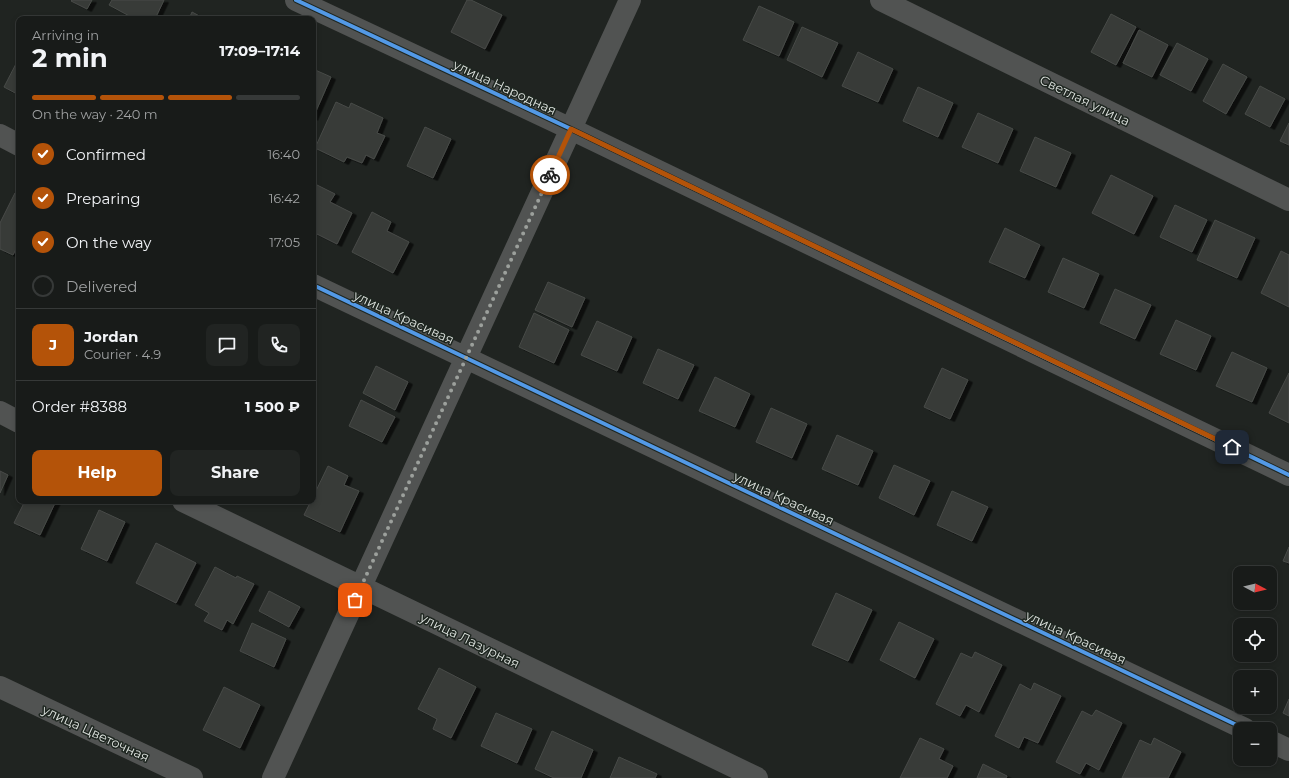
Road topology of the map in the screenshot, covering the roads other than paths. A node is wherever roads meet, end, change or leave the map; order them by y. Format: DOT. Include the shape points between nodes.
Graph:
graph roads {
  1 [pos="296,0"];
  2 [pos="630,0"];
  3 [pos="881,0"];
  4 [pos="571,129"];
  5 [pos="0,135"];
  6 [pos="16,143"];
  7 [pos="1289,200"];
  8 [pos="316,286"];
  9 [pos="466,358"];
  10 [pos="0,412"];
  11 [pos="16,420"];
  12 [pos="1289,475"];
  13 [pos="189,504"];
  14 [pos="361,587"];
  15 [pos="0,687"];
  16 [pos="1233,723"];
  17 [pos="1277,744"];
  18 [pos="1289,750"];
  19 [pos="192,778"];
  20 [pos="273,778"];
  21 [pos="757,778"];
  1 -- 4 [label="street, улица Народная"];
  2 -- 4 [label="street"];
  3 -- 7 [label="street, Светлая улица"];
  4 -- 9 [label="street"];
  4 -- 12 [label="street, улица Народная"];
  5 -- 6 [label="street"];
  8 -- 9 [label="street, улица Красивая"];
  9 -- 14 [label="street"];
  9 -- 16 [label="street, улица Красивая"];
  10 -- 11 [label="street"];
  13 -- 14 [label="street, улица Лазурная"];
  14 -- 20 [label="street"];
  14 -- 21 [label="street, улица Лазурная"];
  15 -- 19 [label="street, улица Цветочная"];
  17 -- 18 [label="street"];
}
